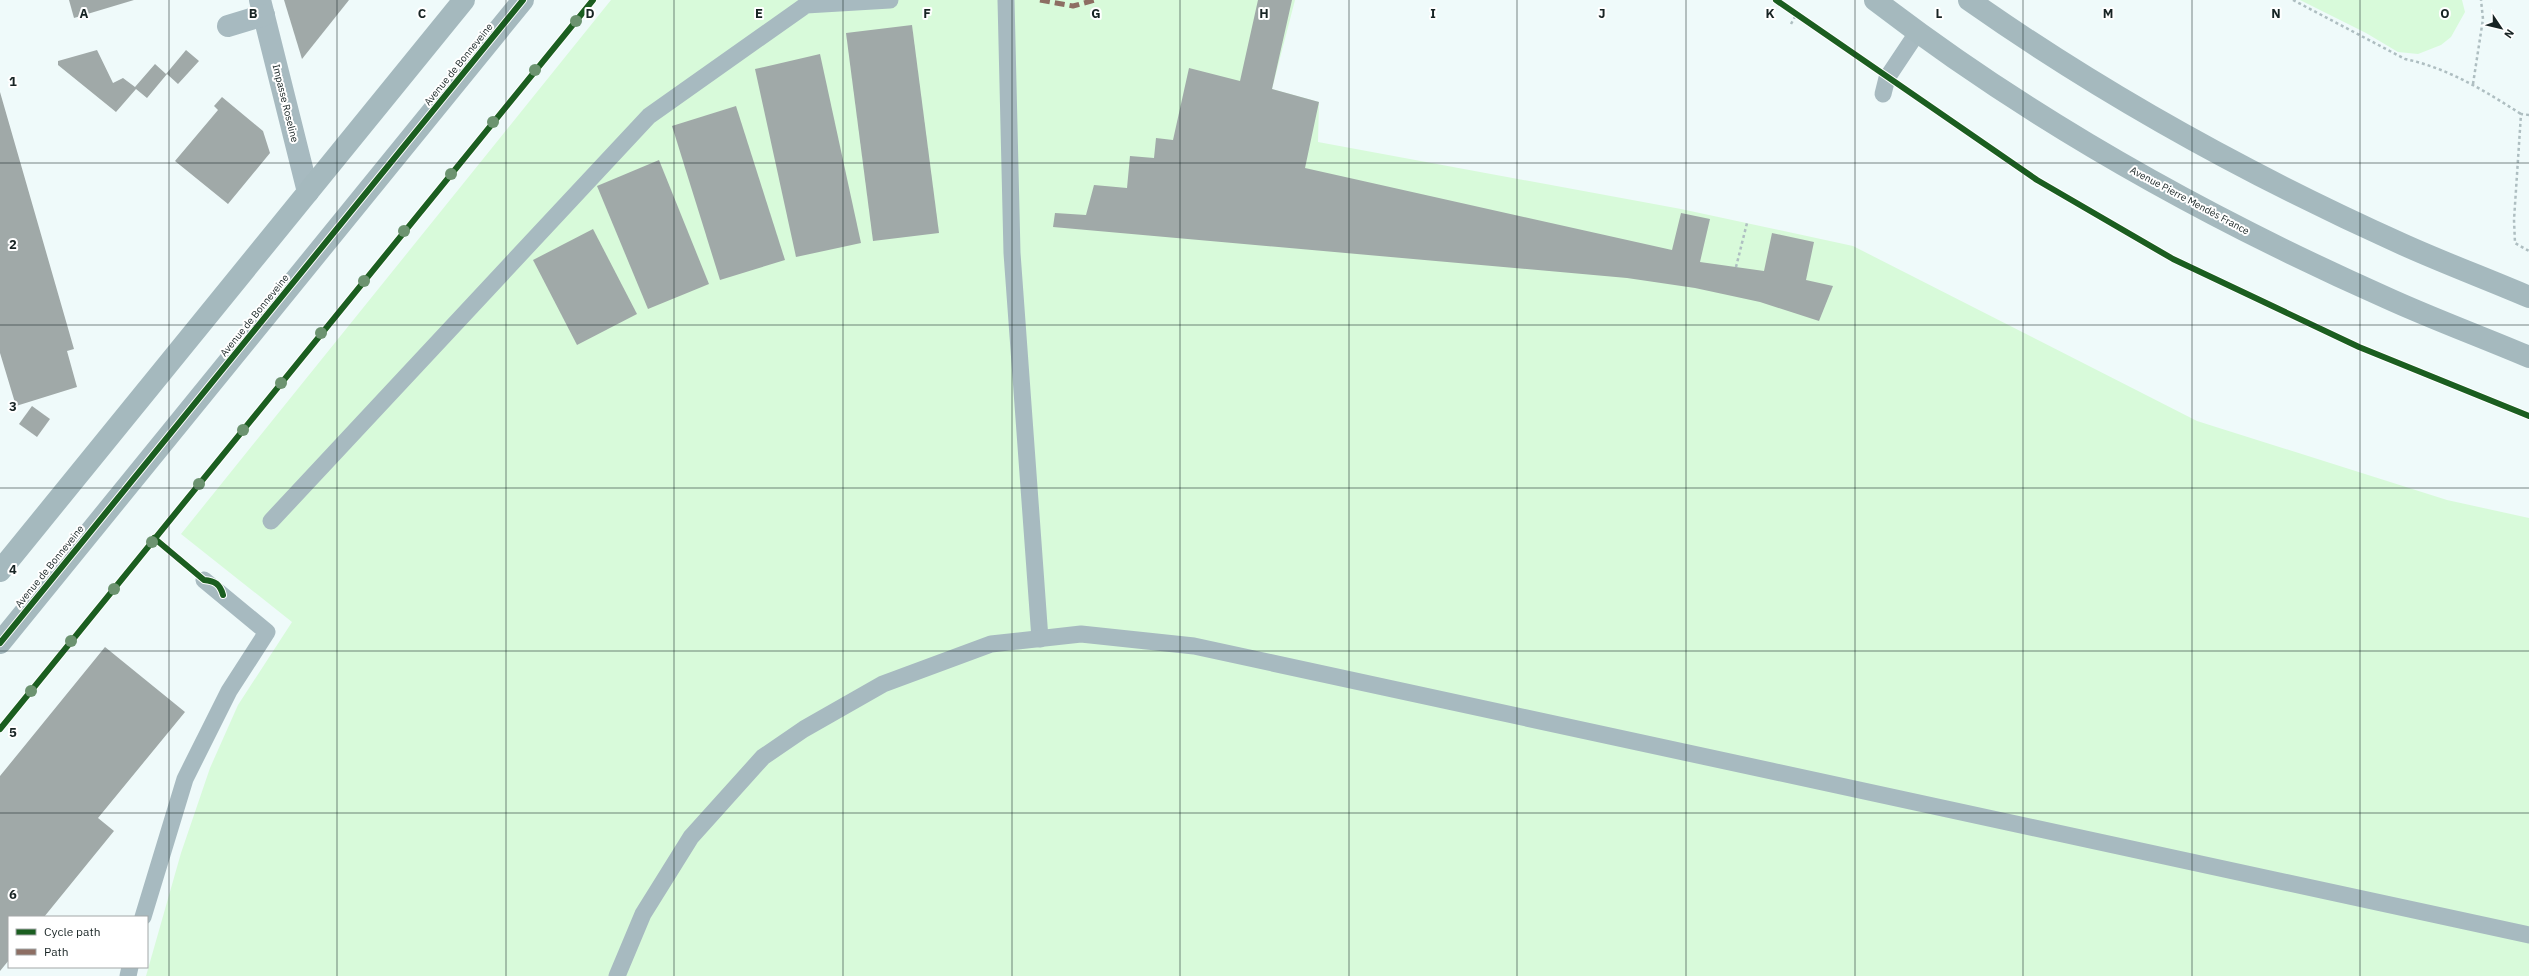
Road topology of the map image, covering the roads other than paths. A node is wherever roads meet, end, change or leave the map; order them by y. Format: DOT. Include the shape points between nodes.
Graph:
graph roads {
  1 [pos="464,0"];
  2 [pos="523,0"];
  3 [pos="890,0"];
  4 [pos="1006,0"];
  5 [pos="1875,0"];
  6 [pos="1969,0"];
  7 [pos="262,8"];
  8 [pos="228,26"];
  9 [pos="1917,32"];
  10 [pos="1883,94"];
  11 [pos="308,192"];
  12 [pos="2529,297"];
  13 [pos="2529,357"];
  14 [pos="270,521"];
  15 [pos="0,571"];
  16 [pos="204,580"];
  17 [pos="1040,639"];
  18 [pos="0,643"];
  19 [pos="143,916"];
  20 [pos="2529,935"];
  21 [pos="617,976"];
  1 -- 11 [label="street"];
  2 -- 18 [label="street, Avenue de Bonneveine"];
  3 -- 14 [label="lane" via="806,5 649,116"];
  4 -- 17 [label="lane" via="1012,253"];
  5 -- 9 [label="street, Avenue Pierre Mendès France"];
  6 -- 12 [label="street" via="2122,99 2237,164 2402,244"];
  7 -- 8 [label="street, Impasse Roseline"];
  7 -- 11 [label="street, Impasse Roseline"];
  9 -- 10 [label="lane" via="1887,78"];
  9 -- 13 [label="street, Avenue Pierre Mendès France" via="2044,117 2211,213 2387,298"];
  11 -- 15 [label="street"];
  16 -- 19 [label="lane" via="267,632 229,691 185,779"];
  17 -- 20 [label="lane" via="1081,634 1194,646"];
  17 -- 21 [label="lane" via="991,644 883,684 804,729 763,757 691,837 643,914"];
}
